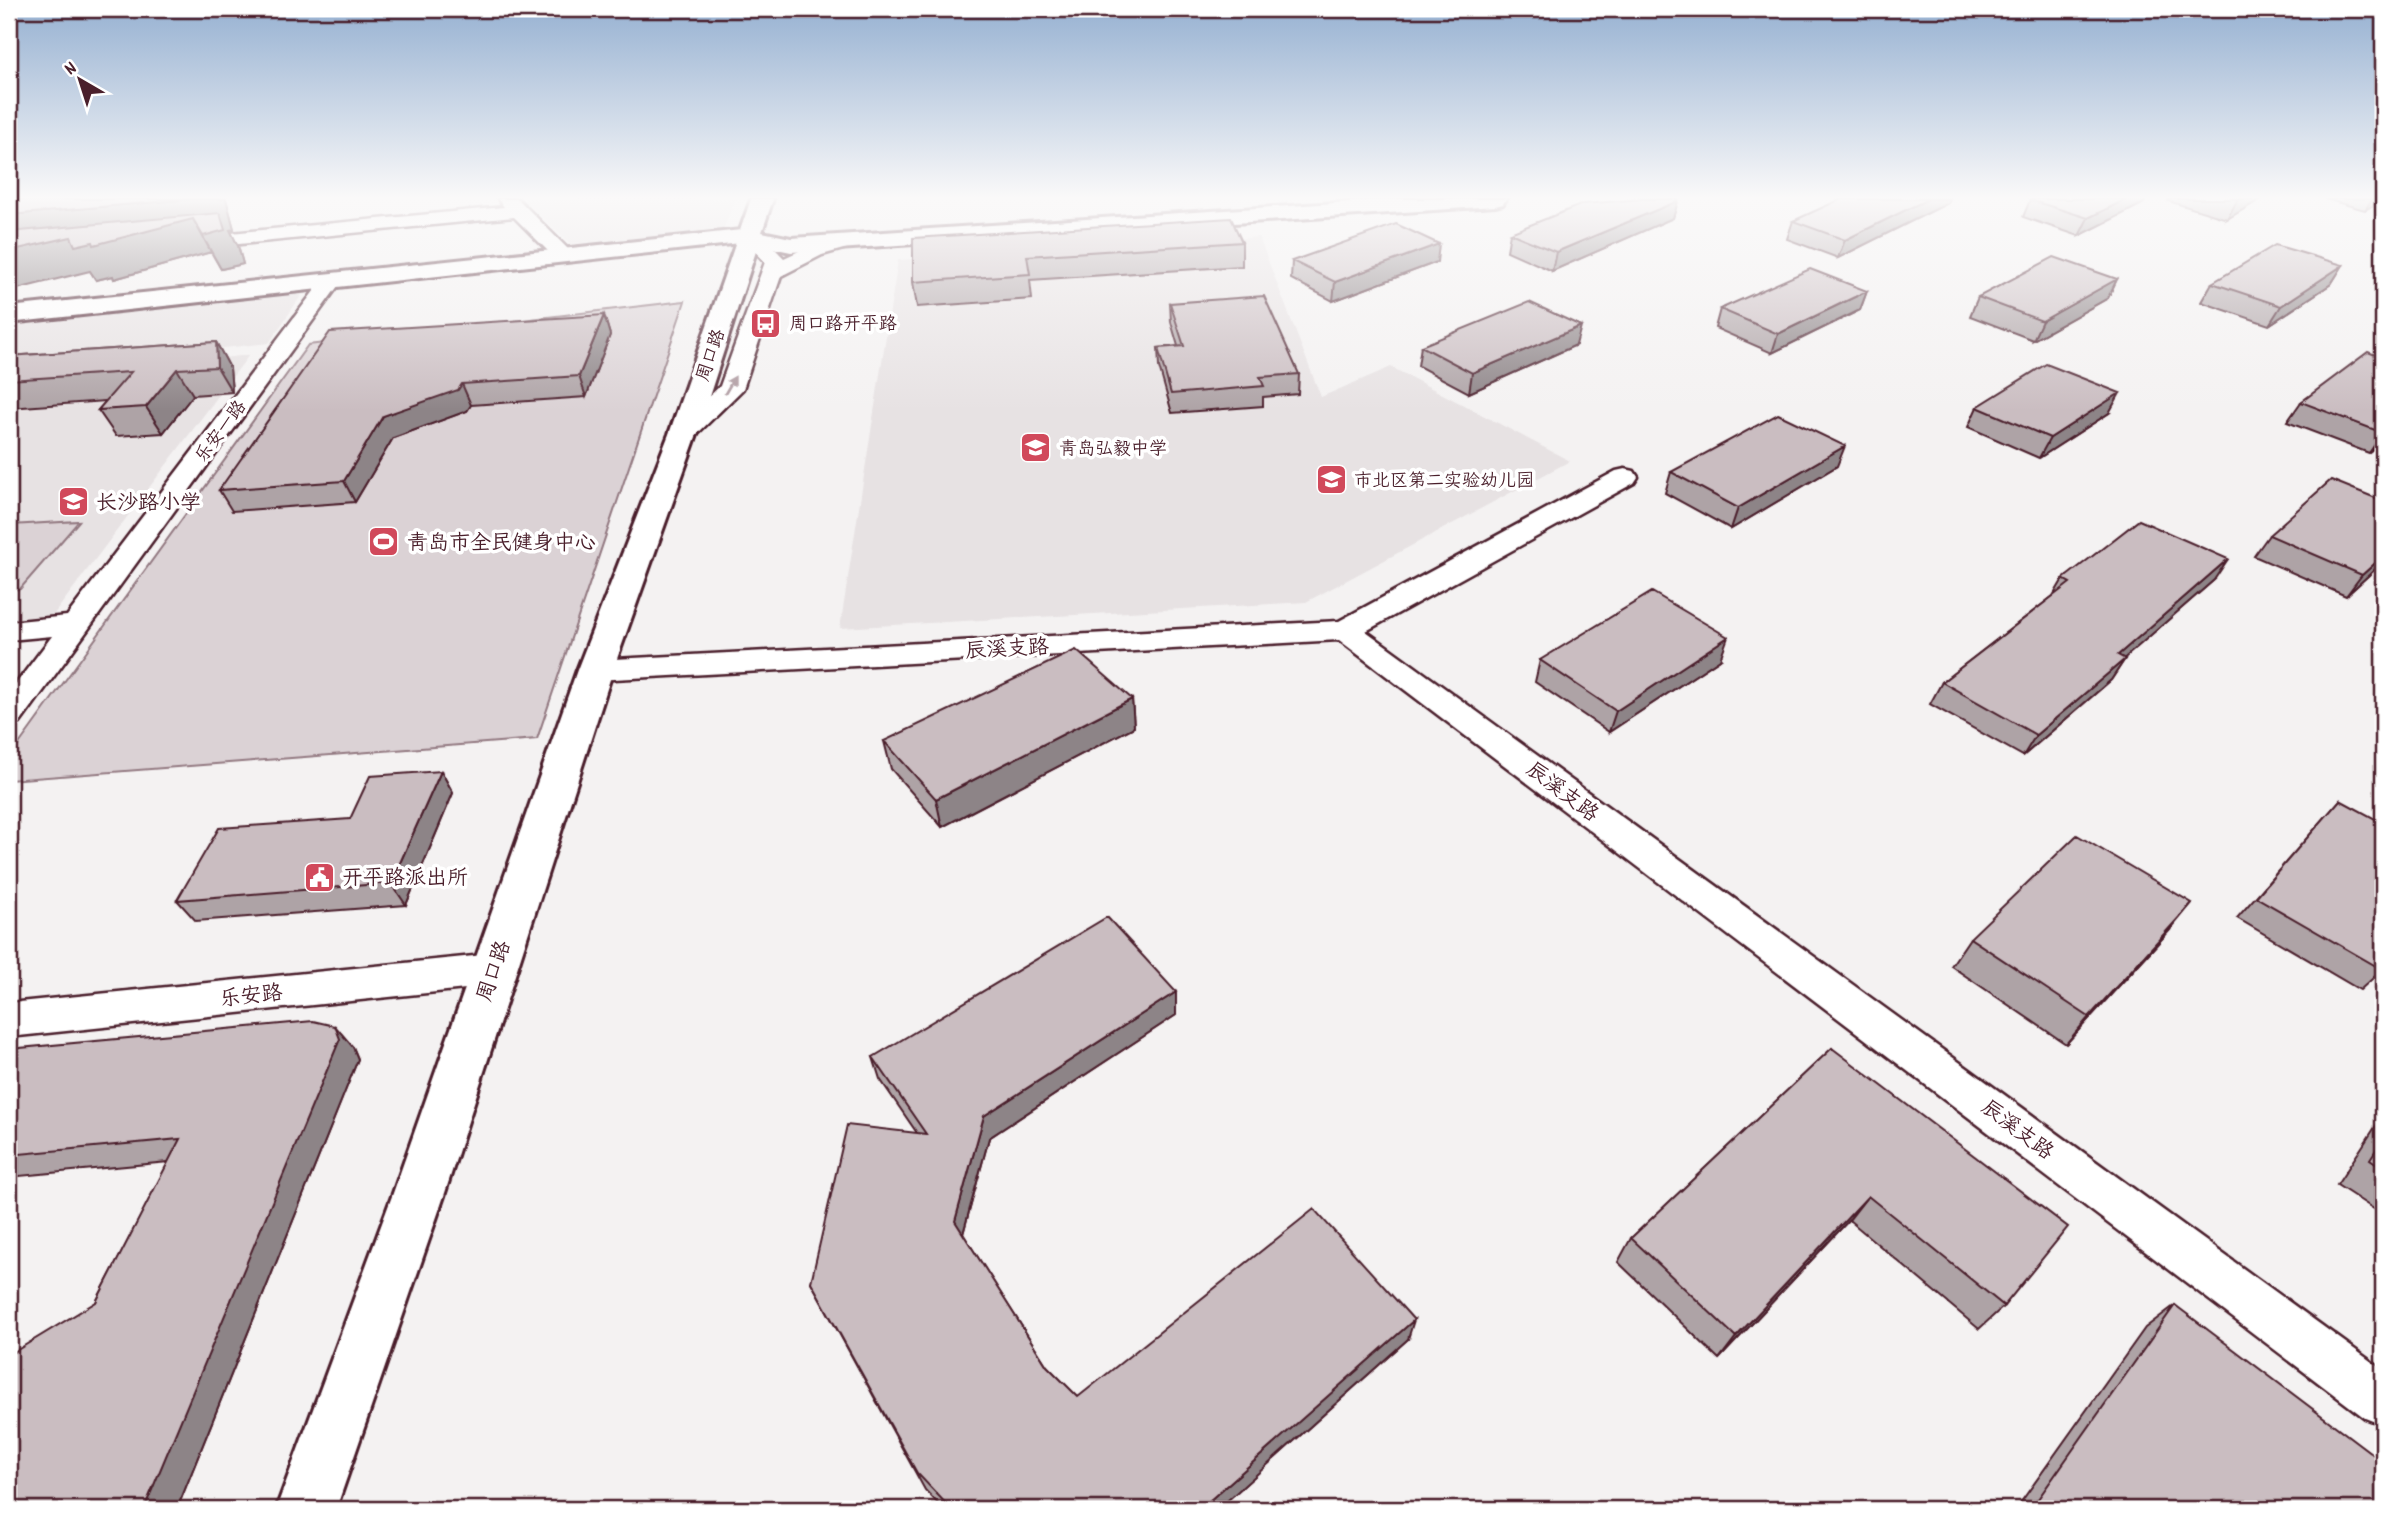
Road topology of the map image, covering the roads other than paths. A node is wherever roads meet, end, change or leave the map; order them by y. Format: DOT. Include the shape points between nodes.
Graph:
graph roads {
  1 [pos="440,270"];
  2 [pos="739,270"];
  3 [pos="772,270"];
  4 [pos="777,270"];
  5 [pos="771,273"];
  6 [pos="331,282"];
  7 [pos="9,315"];
  8 [pos="683,434"];
  9 [pos="1625,477"];
  10 [pos="76,624"];
  11 [pos="1345,630"];
  12 [pos="9,631"];
  13 [pos="595,670"];
  14 [pos="9,715"];
  15 [pos="494,970"];
  16 [pos="9,1020"];
  17 [pos="2383,1400"];
  18 [pos="306,1509"];
  1 -- 6 [label="main road"];
  2 -- 8 [label="main road, 周口路"];
  3 -- 5 [label="street"];
  4 -- 5 [label="street"];
  8 -- 5 [label="street, 周口路, one-way" via="731,389"];
  6 -- 7 [label="main road"];
  6 -- 10 [label="street, 乐安一路"];
  8 -- 13 [label="main road, 周口路"];
  9 -- 11 [label="street"];
  10 -- 12 [label="street"];
  10 -- 14 [label="street, 乐安一路"];
  11 -- 13 [label="street, 辰溪支路"];
  11 -- 17 [label="street, 辰溪支路"];
  13 -- 15 [label="main road, 周口路"];
  15 -- 16 [label="street, 乐安路"];
  15 -- 18 [label="main road, 周口路"];
}
